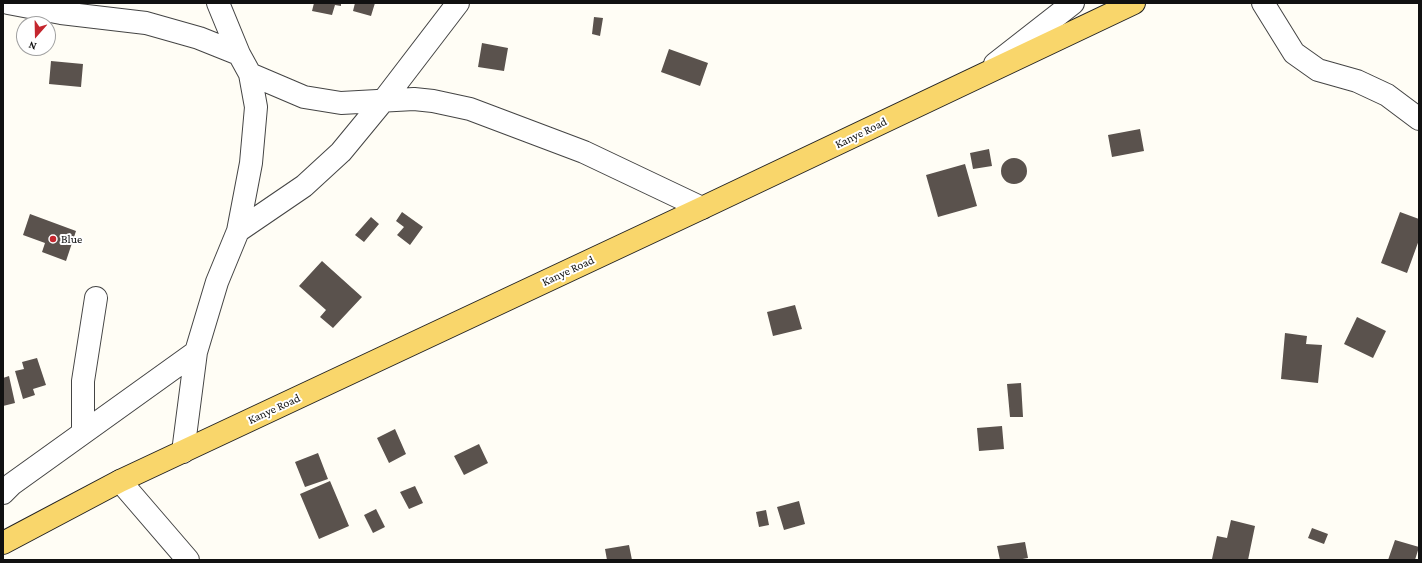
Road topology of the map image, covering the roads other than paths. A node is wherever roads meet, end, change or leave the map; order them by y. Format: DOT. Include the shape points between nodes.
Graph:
graph roads {
  1 [pos="8,3"];
  2 [pos="218,3"];
  3 [pos="458,3"];
  4 [pos="1073,3"];
  5 [pos="1134,3"];
  6 [pos="1263,3"];
  7 [pos="239,54"];
  8 [pos="250,74"];
  9 [pos="980,76"];
  10 [pos="383,101"];
  11 [pos="1419,119"];
  12 [pos="702,208"];
  13 [pos="238,231"];
  14 [pos="96,298"];
  15 [pos="196,352"];
  16 [pos="83,434"];
  17 [pos="183,452"];
  18 [pos="120,481"];
  19 [pos="3,493"];
  20 [pos="3,543"];
  21 [pos="188,560"];
  1 -- 7 [label="street" via="61,13 146,23 199,38"];
  2 -- 7 [label="street"];
  3 -- 10 [label="street"];
  4 -- 9 [label="street"];
  5 -- 9 [label="main road, Kanye Road"];
  6 -- 11 [label="street" via="1294,53 1318,70 1357,81 1387,95"];
  7 -- 8 [label="street"];
  8 -- 10 [label="street" via="304,97 341,103"];
  8 -- 13 [label="street" via="256,107 251,163"];
  9 -- 12 [label="main road, Kanye Road"];
  10 -- 12 [label="street" via="414,98 470,108 584,152"];
  10 -- 13 [label="street" via="341,152 304,186"];
  12 -- 17 [label="main road, Kanye Road"];
  13 -- 15 [label="street" via="217,282"];
  14 -- 16 [label="street" via="83,381"];
  15 -- 16 [label="street"];
  15 -- 17 [label="street"];
  16 -- 19 [label="street"];
  17 -- 18 [label="main road, Kanye Road"];
  18 -- 20 [label="main road, Kanye Road"];
  18 -- 21 [label="street"];
}
